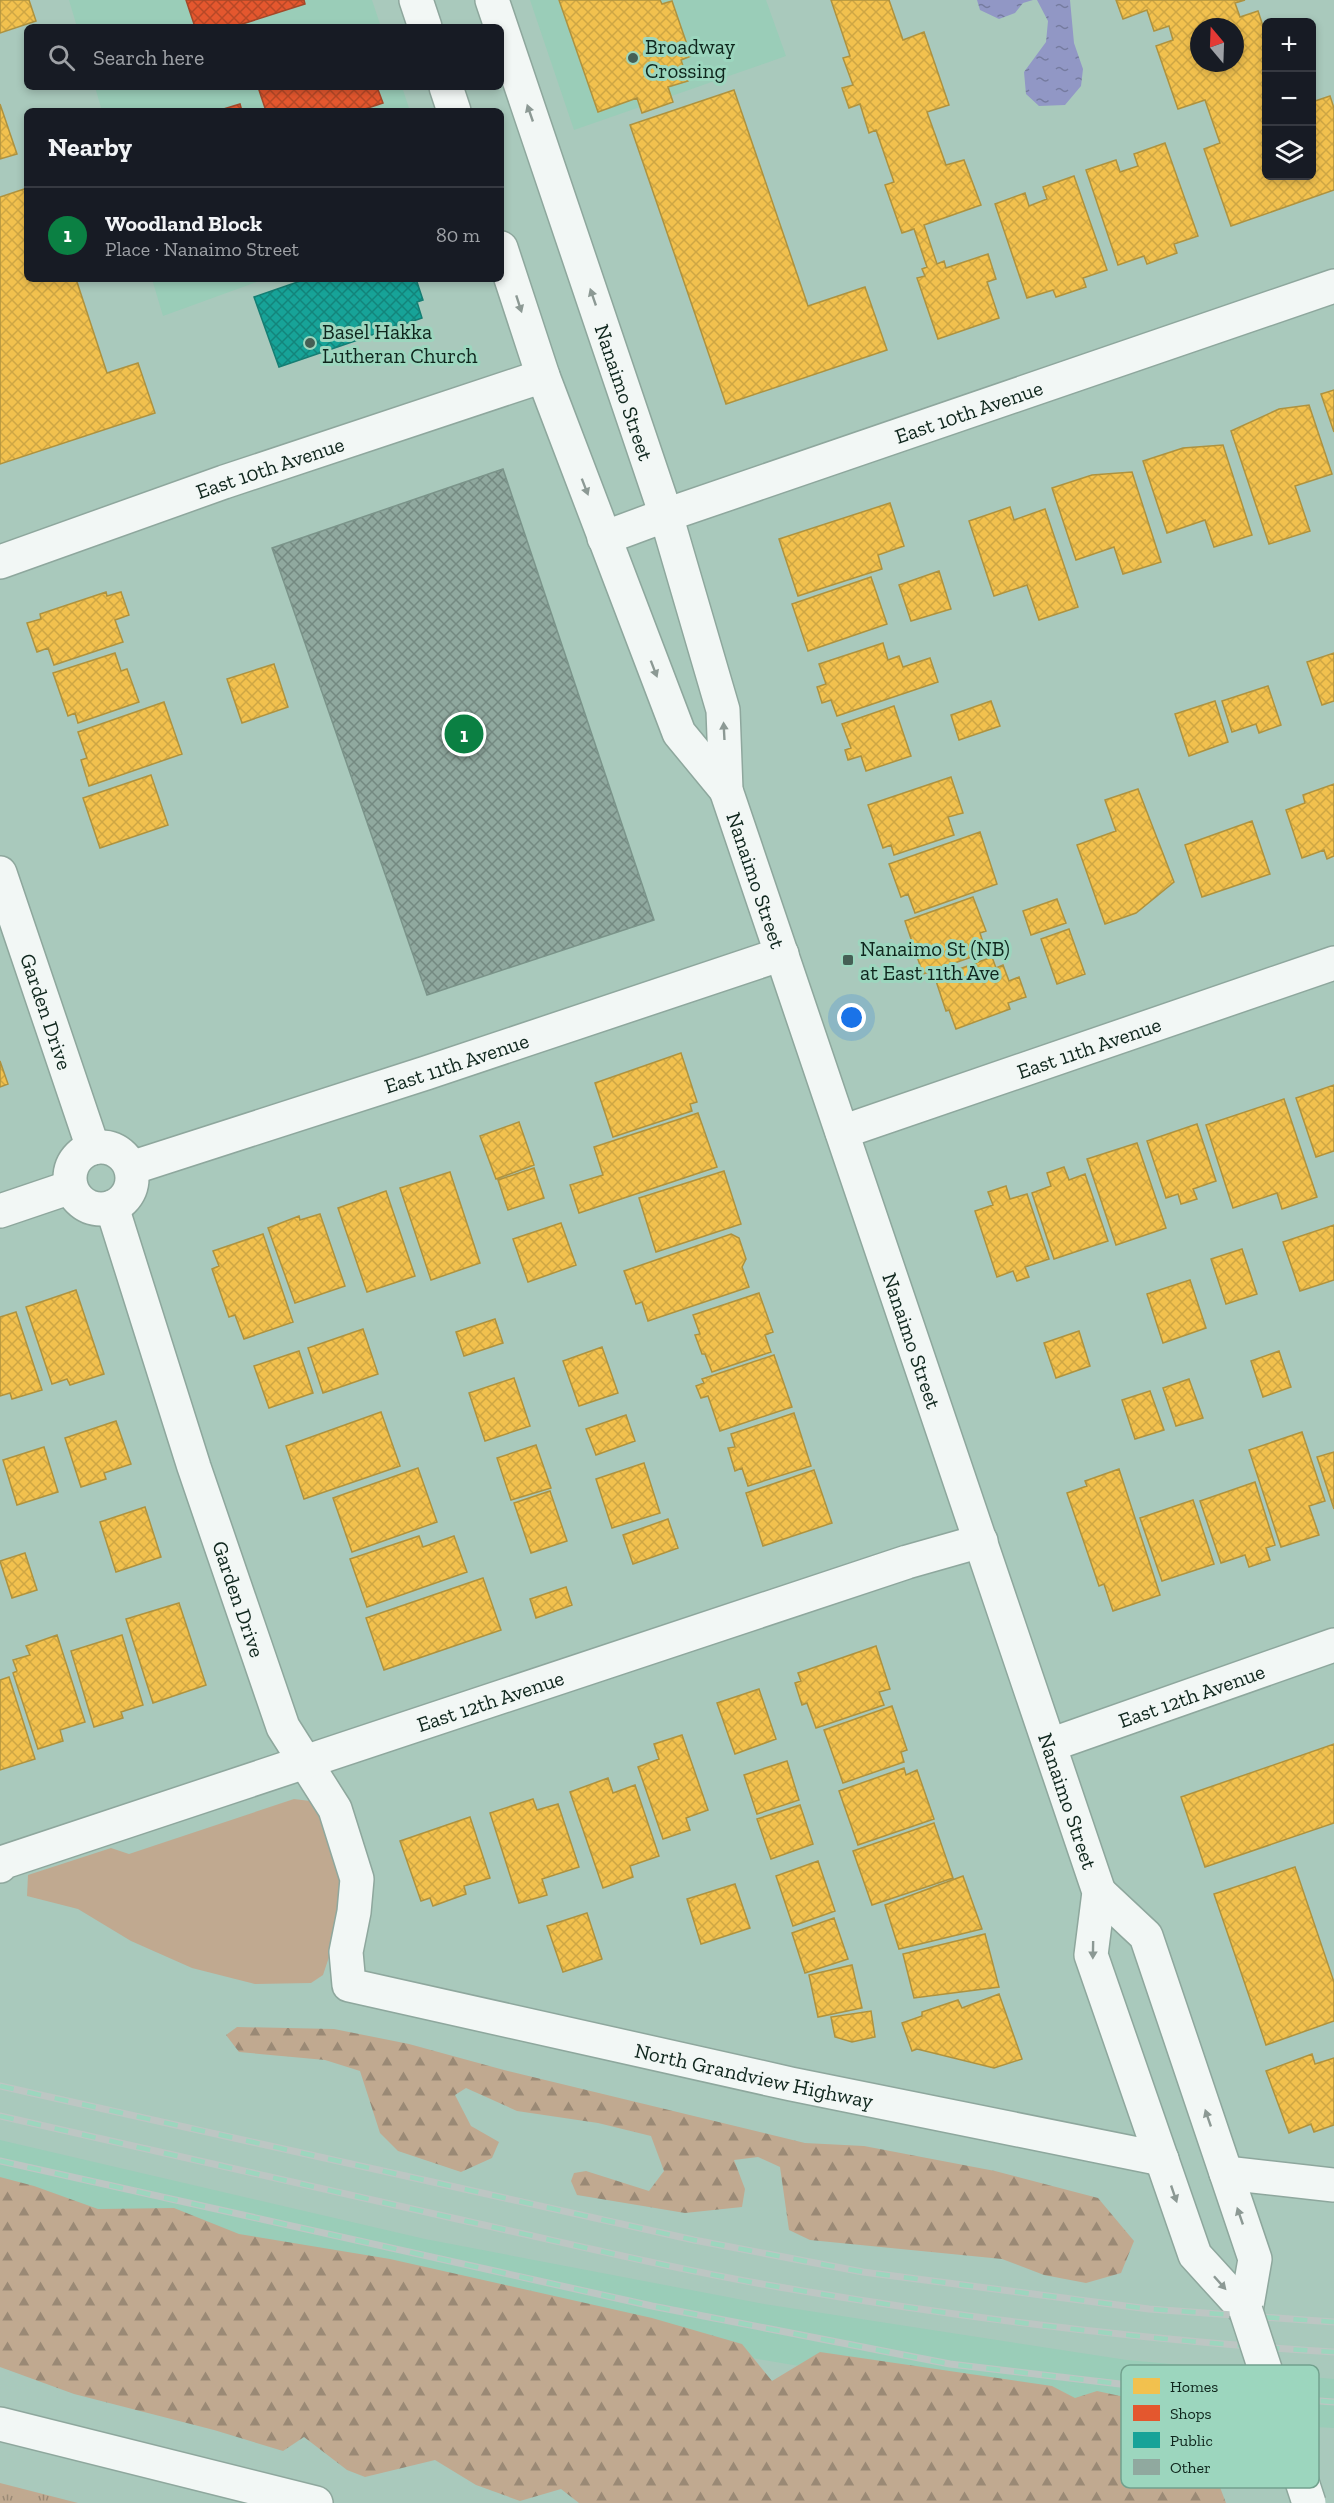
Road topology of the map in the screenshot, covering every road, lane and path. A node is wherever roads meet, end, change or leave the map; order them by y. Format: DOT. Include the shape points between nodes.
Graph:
graph roads {
  1 [pos="416,0"];
  2 [pos="492,0"];
  3 [pos="424,24"];
  4 [pos="500,24"];
  5 [pos="504,36"];
  6 [pos="447,90"];
  7 [pos="453,108"];
  8 [pos="504,257"];
  9 [pos="1334,286"];
  10 [pos="543,376"];
  11 [pos="666,515"];
  12 [pos="604,538"];
  13 [pos="0,562"];
  14 [pos="726,790"];
  15 [pos="0,873"];
  16 [pos="782,954"];
  17 [pos="1334,963"];
  18 [pos="842,1132"];
  19 [pos="93,1148"];
  20 [pos="130,1168"];
  21 [pos="71,1187"];
  22 [pos="112,1207"];
  23 [pos="0,1211"];
  24 [pos="981,1541"];
  25 [pos="1334,1645"];
  26 [pos="1050,1745"];
  27 [pos="304,1762"];
  28 [pos="0,1866"];
  29 [pos="1099,1892"];
  30 [pos="349,1985"];
  31 [pos="1162,2159"];
  32 [pos="1226,2173"];
  33 [pos="1334,2185"];
  34 [pos="1245,2311"];
  35 [pos="1263,2365"];
  36 [pos="0,2424"];
  37 [pos="1304,2488"];
  38 [pos="316,2503"];
  39 [pos="1309,2503"];
  1 -- 3 [label="street"];
  4 -- 2 [label="street, Nanaimo Street, one-way"];
  11 -- 5 [label="street, Nanaimo Street, one-way"];
  6 -- 7 [label="street"];
  8 -- 10 [label="street, Nanaimo Street, one-way"];
  9 -- 11 [label="street, East 10th Avenue"];
  10 -- 12 [label="street, Nanaimo Street, one-way"];
  10 -- 13 [label="street, East 10th Avenue" via="224,482"];
  11 -- 12 [label="street, East 10th Avenue"];
  14 -- 11 [label="street, Nanaimo Street, one-way" via="723,710"];
  12 -- 14 [label="street, Nanaimo Street, one-way" via="679,733"];
  14 -- 16 [label="street, Nanaimo Street"];
  15 -- 19 [label="street, Garden Drive"];
  16 -- 18 [label="street, Nanaimo Street"];
  16 -- 20 [label="street, East 11th Avenue"];
  17 -- 18 [label="street, East 11th Avenue"];
  18 -- 24 [label="street, Nanaimo Street"];
  19 -- 20 [label="street" via="120,1153"];
  19 -- 21 [label="street" via="76,1159"];
  20 -- 22 [label="street" via="127,1195"];
  21 -- 22 [label="street" via="83,1204 92,1208"];
  21 -- 23 [label="street"];
  22 -- 27 [label="street, Garden Drive" via="265,1676 283,1726"];
  24 -- 26 [label="street, Nanaimo Street"];
  24 -- 27 [label="street, East 12th Avenue" via="907,1562"];
  25 -- 26 [label="street, East 12th Avenue"];
  26 -- 29 [label="street, Nanaimo Street"];
  27 -- 28 [label="street, East 12th Avenue"];
  27 -- 30 [label="street, Garden Drive" via="335,1809 357,1880 346,1952"];
  29 -- 31 [label="street, Nanaimo Street, one-way" via="1091,1955"];
  32 -- 29 [label="street, Nanaimo Street, one-way" via="1146,1936"];
  30 -- 31 [label="street, North Grandview Highway" via="791,2084"];
  31 -- 34 [label="street, Nanaimo Street, one-way" via="1195,2255"];
  32 -- 33 [label="street"];
  34 -- 32 [label="street, Nanaimo Street, one-way" via="1255,2259"];
  34 -- 35 [label="street, Nanaimo Street, bridge"];
  36 -- 38 [label="street"];
  37 -- 39 [label="street, Nanaimo Street, bridge"];
}
